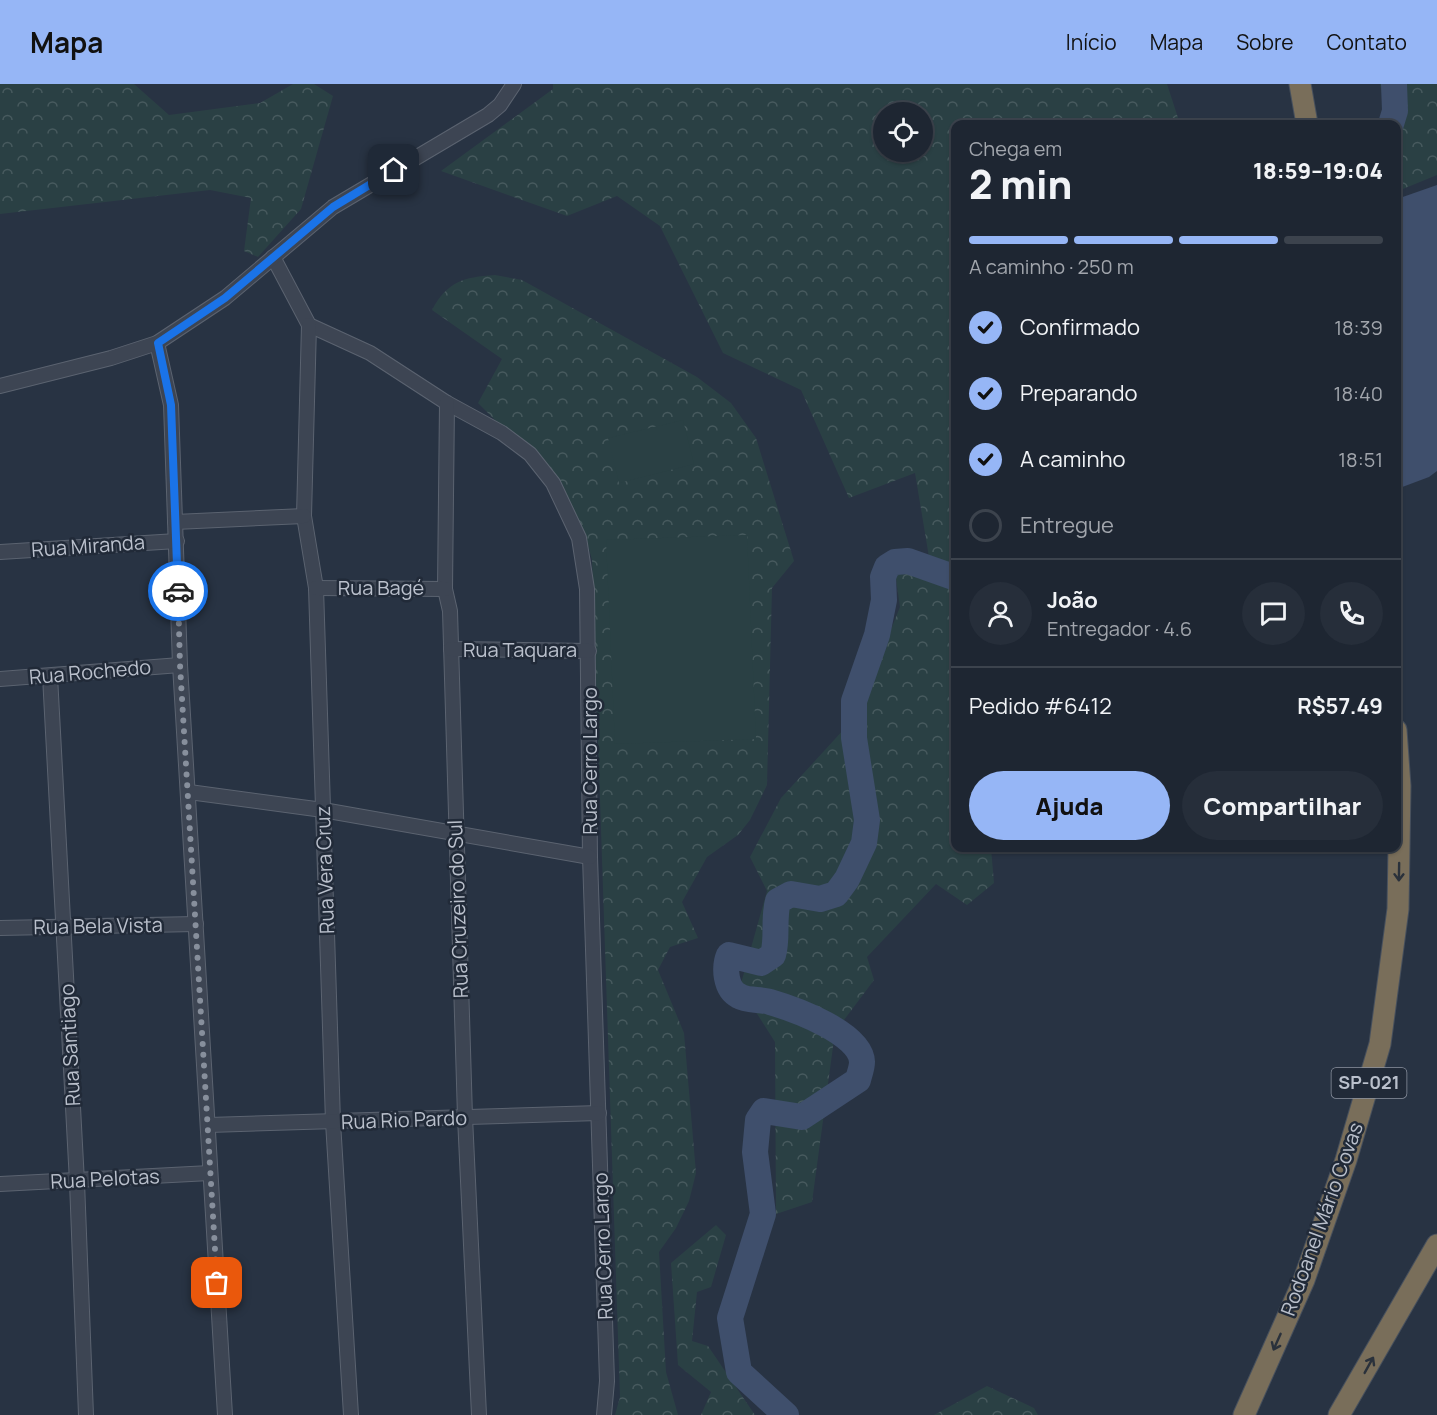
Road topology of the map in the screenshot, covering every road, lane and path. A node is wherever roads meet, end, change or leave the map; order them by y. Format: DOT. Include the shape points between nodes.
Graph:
graph roads {
  1 [pos="514,84"];
  2 [pos="1300,84"];
  3 [pos="1306,120"];
  4 [pos="273,257"];
  5 [pos="309,325"];
  6 [pos="158,343"];
  7 [pos="0,386"];
  8 [pos="447,404"];
  9 [pos="304,516"];
  10 [pos="175,522"];
  11 [pos="177,541"];
  12 [pos="0,552"];
  13 [pos="316,588"];
  14 [pos="445,589"];
  15 [pos="451,649"];
  16 [pos="589,651"];
  17 [pos="180,665"];
  18 [pos="50,675"];
  19 [pos="0,679"];
  20 [pos="189,792"];
  21 [pos="323,810"];
  22 [pos="456,832"];
  23 [pos="1399,852"];
  24 [pos="590,857"];
  25 [pos="196,924"];
  26 [pos="64,927"];
  27 [pos="0,928"];
  28 [pos="599,1113"];
  29 [pos="465,1117"];
  30 [pos="333,1122"];
  31 [pos="209,1125"];
  32 [pos="210,1173"];
  33 [pos="77,1182"];
  34 [pos="0,1184"];
  35 [pos="1437,1245"];
  36 [pos="86,1415"];
  37 [pos="225,1415"];
  38 [pos="351,1415"];
  39 [pos="479,1415"];
  40 [pos="604,1415"];
  41 [pos="1244,1415"];
  42 [pos="1339,1415"];
  1 -- 4 [label="street" via="488,115 333,207"];
  2 -- 3 [label="highway"];
  4 -- 5 [label="street"];
  4 -- 6 [label="street" via="225,298"];
  5 -- 8 [label="street, Rua Cerro Largo" via="370,353"];
  5 -- 9 [label="street, Rua Vera Cruz"];
  6 -- 7 [label="street"];
  6 -- 10 [label="street" via="171,405"];
  8 -- 14 [label="street, Rua Cruzeiro do Sul"];
  8 -- 16 [label="street, Rua Cerro Largo" via="502,433 530,454 553,483 574,523 584,556"];
  9 -- 10 [label="street"];
  9 -- 13 [label="street, Rua Vera Cruz"];
  10 -- 11 [label="street"];
  11 -- 12 [label="street, Rua Miranda"];
  11 -- 17 [label="street"];
  13 -- 14 [label="street, Rua Bagé"];
  13 -- 21 [label="street, Rua Vera Cruz"];
  14 -- 15 [label="street, Rua Cruzeiro do Sul"];
  15 -- 16 [label="street, Rua Taquara"];
  15 -- 22 [label="street, Rua Cruzeiro do Sul"];
  16 -- 24 [label="street, Rua Cerro Largo"];
  17 -- 18 [label="street, Rua Rochedo"];
  17 -- 20 [label="street"];
  18 -- 19 [label="street, Rua Rochedo"];
  18 -- 26 [label="street, Rua Santiago"];
  20 -- 21 [label="street"];
  20 -- 25 [label="street"];
  21 -- 22 [label="street"];
  21 -- 30 [label="street, Rua Vera Cruz"];
  22 -- 24 [label="street"];
  22 -- 29 [label="street, Rua Cruzeiro do Sul"];
  23 -- 41 [label="highway, Rodoanel Mário Covas / SP-021, one-way" via="1398,909 1380,1044 1346,1160 1304,1280"];
  24 -- 28 [label="street, Rua Cerro Largo"];
  25 -- 26 [label="street, Rua Bela Vista"];
  25 -- 31 [label="street"];
  26 -- 27 [label="street, Rua Bela Vista"];
  26 -- 33 [label="street, Rua Santiago"];
  28 -- 29 [label="street, Rua Rio Pardo"];
  28 -- 40 [label="street, Rua Cerro Largo" via="607,1381"];
  29 -- 30 [label="street, Rua Rio Pardo"];
  29 -- 39 [label="street, Rua Cruzeiro do Sul"];
  30 -- 31 [label="street, Rua Rio Pardo"];
  30 -- 38 [label="street, Rua Vera Cruz"];
  31 -- 32 [label="street"];
  32 -- 33 [label="street, Rua Pelotas"];
  32 -- 37 [label="street"];
  33 -- 34 [label="street, Rua Pelotas"];
  33 -- 36 [label="street, Rua Santiago"];
  42 -- 35 [label="highway, one-way"];
}
